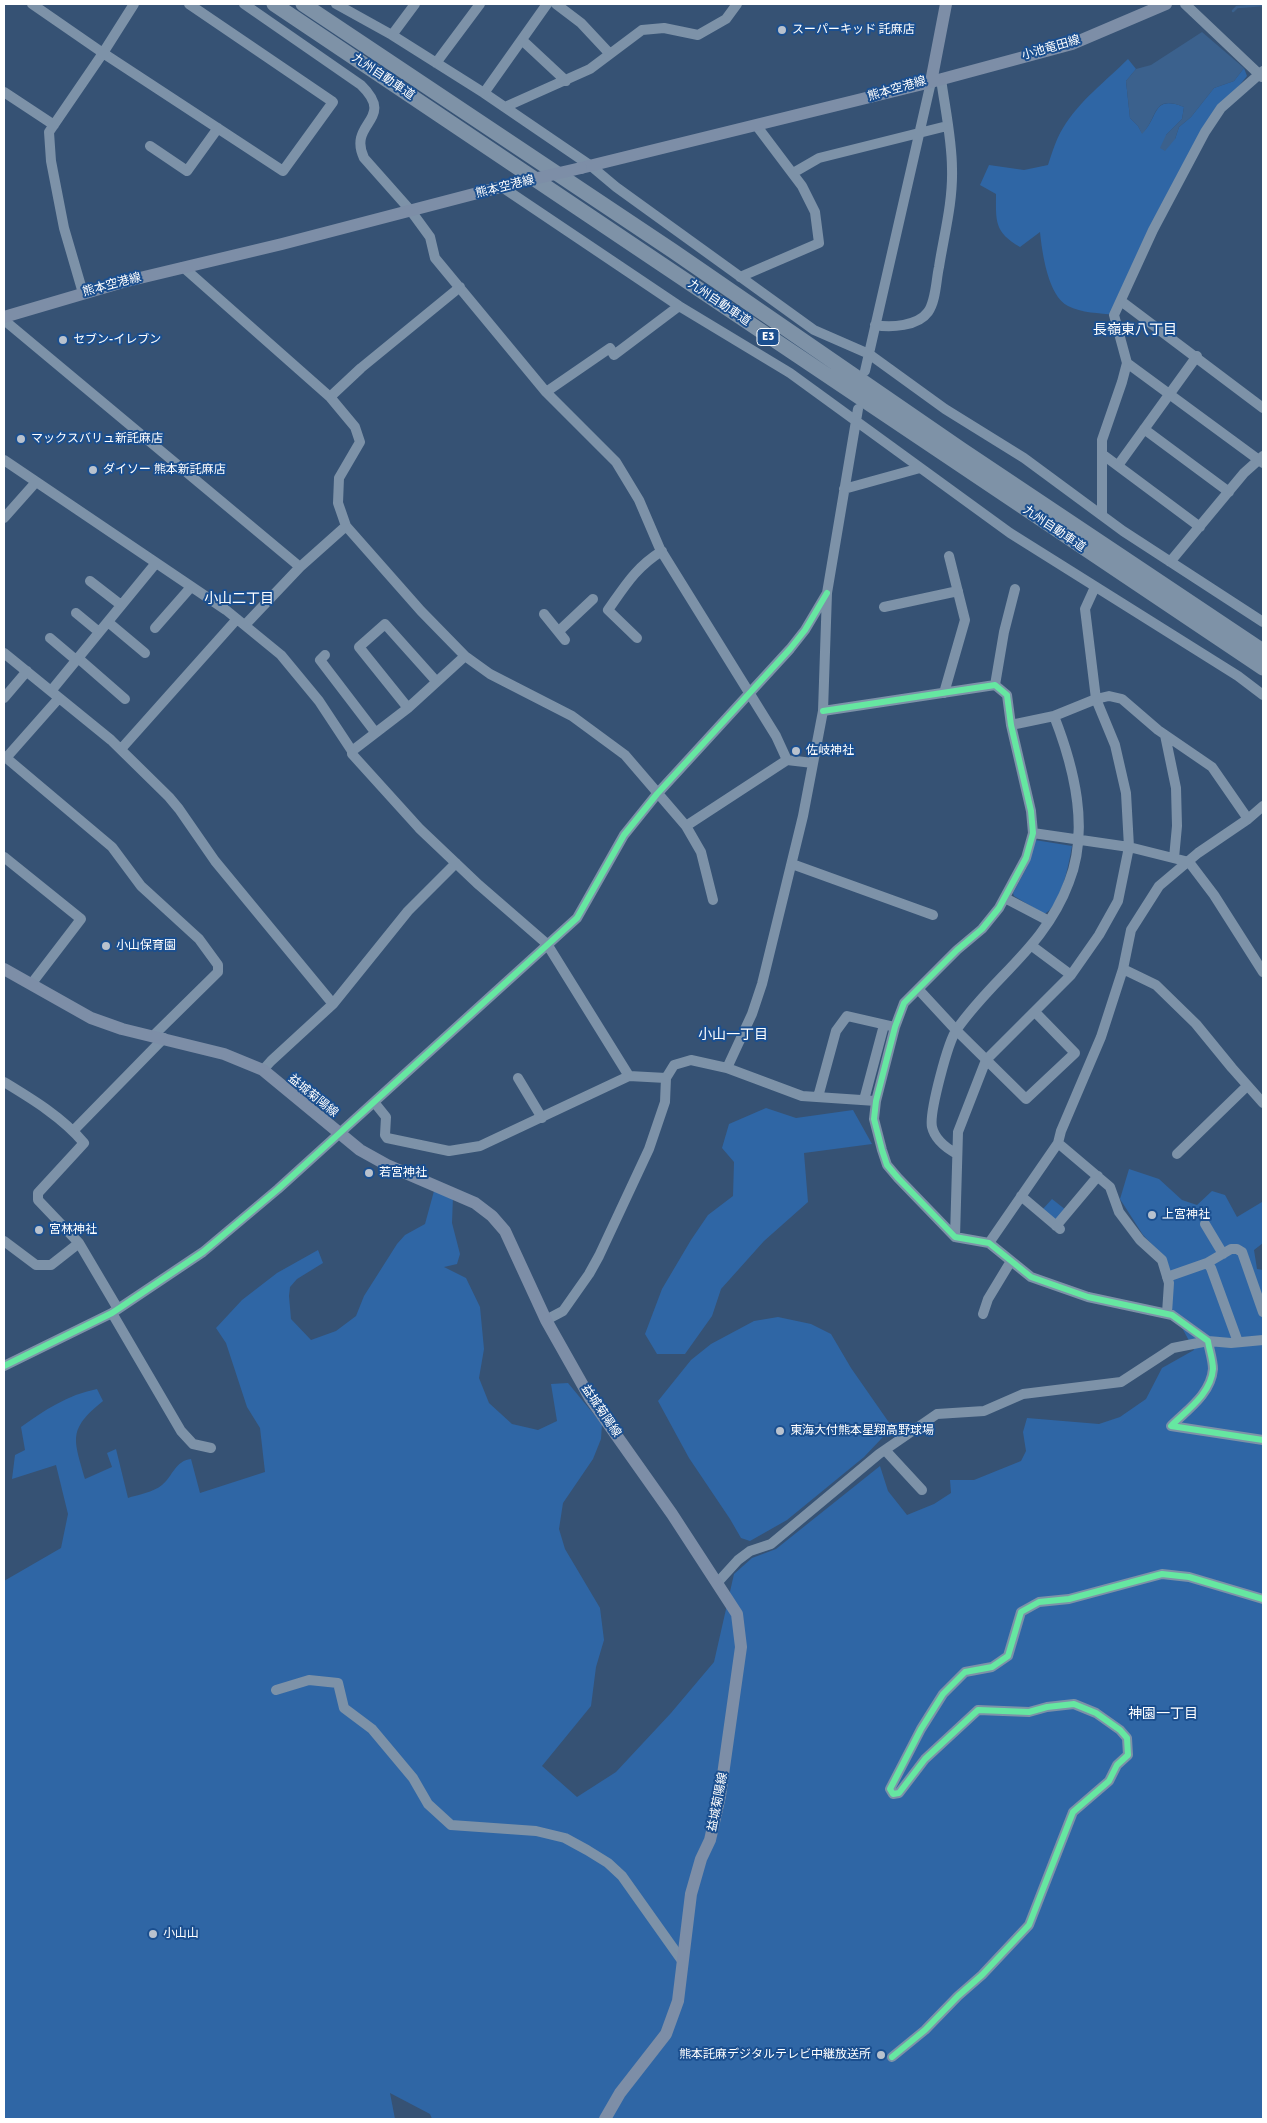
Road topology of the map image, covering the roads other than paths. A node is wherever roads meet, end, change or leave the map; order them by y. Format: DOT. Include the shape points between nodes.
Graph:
graph roads {
  1 [pos="32,4"];
  2 [pos="134,4"];
  3 [pos="189,4"];
  4 [pos="244,4"];
  5 [pos="274,4"];
  6 [pos="303,4"];
  7 [pos="336,4"];
  8 [pos="415,4"];
  9 [pos="480,4"];
  10 [pos="547,4"];
  11 [pos="556,4"];
  12 [pos="737,4"];
  13 [pos="946,4"];
  14 [pos="1166,4"];
  15 [pos="1185,4"];
  16 [pos="349,7"];
  17 [pos="392,35"];
  18 [pos="522,40"];
  19 [pos="103,53"];
  20 [pos="610,54"];
  21 [pos="436,63"];
  22 [pos="1262,75"];
  23 [pos="566,80"];
  24 [pos="936,80"];
  25 [pos="4,92"];
  26 [pos="484,93"];
  27 [pos="505,107"];
  28 [pos="54,125"];
  29 [pos="756,125"];
  30 [pos="947,126"];
  31 [pos="218,128"];
  32 [pos="919,133"];
  33 [pos="150,146"];
  34 [pos="586,167"];
  35 [pos="792,173"];
  36 [pos="502,187"];
  37 [pos="411,211"];
  38 [pos="183,267"];
  39 [pos="740,277"];
  40 [pos="460,287"];
  41 [pos="84,293"];
  42 [pos="1121,301"];
  43 [pos="679,306"];
  44 [pos="4,318"];
  45 [pos="875,325"];
  46 [pos="869,354"];
  47 [pos="1197,356"];
  48 [pos="1127,363"];
  49 [pos="865,371"];
  50 [pos="546,392"];
  51 [pos="1170,394"];
  52 [pos="330,396"];
  53 [pos="1263,408"];
  54 [pos="858,409"];
  55 [pos="855,422"];
  56 [pos="1144,429"];
  57 [pos="1102,454"];
  58 [pos="4,460"];
  59 [pos="1262,460"];
  60 [pos="1119,464"];
  61 [pos="920,468"];
  62 [pos="36,482"];
  63 [pos="844,489"];
  64 [pos="1229,492"];
  65 [pos="1102,514"];
  66 [pos="4,518"];
  67 [pos="346,526"];
  68 [pos="1200,527"];
  69 [pos="662,552"];
  70 [pos="949,556"];
  71 [pos="1123,558"];
  72 [pos="1170,562"];
  73 [pos="156,563"];
  74 [pos="300,567"];
  75 [pos="90,581"];
  76 [pos="191,587"];
  77 [pos="1095,587"];
  78 [pos="1015,589"];
  79 [pos="958,590"];
  80 [pos="828,593"];
  81 [pos="593,599"];
  82 [pos="121,605"];
  83 [pos="884,607"];
  84 [pos="76,613"];
  85 [pos="544,614"];
  86 [pos="108,622"];
  87 [pos="241,622"];
  88 [pos="1263,622"];
  89 [pos="155,628"];
  90 [pos="99,632"];
  91 [pos="50,638"];
  92 [pos="637,638"];
  93 [pos="1263,638"];
  94 [pos="1263,651"];
  95 [pos="145,653"];
  96 [pos="464,656"];
  97 [pos="5,657"];
  98 [pos="77,659"];
  99 [pos="320,660"];
  100 [pos="1263,668"];
  101 [pos="28,671"];
  102 [pos="436,680"];
  103 [pos="995,685"];
  104 [pos="944,693"];
  105 [pos="55,694"];
  106 [pos="749,694"];
  107 [pos="1263,694"];
  108 [pos="4,698"];
  109 [pos="125,699"];
  110 [pos="1096,699"];
  111 [pos="408,708"];
  112 [pos="823,711"];
  113 [pos="1054,716"];
  114 [pos="1011,725"];
  115 [pos="375,732"];
  116 [pos="1165,735"];
  117 [pos="121,749"];
  118 [pos="352,750"];
  119 [pos="5,757"];
  120 [pos="787,760"];
  121 [pos="813,763"];
  122 [pos="657,794"];
  123 [pos="1263,806"];
  124 [pos="1248,820"];
  125 [pos="686,826"];
  126 [pos="1033,833"];
  127 [pos="1078,839"];
  128 [pos="1129,847"];
  129 [pos="4,857"];
  130 [pos="1174,858"];
  131 [pos="1189,862"];
  132 [pos="456,863"];
  133 [pos="792,864"];
  134 [pos="1005,898"];
  135 [pos="713,900"];
  136 [pos="933,915"];
  137 [pos="1049,921"];
  138 [pos="547,944"];
  139 [pos="1032,946"];
  140 [pos="4,969"];
  141 [pos="1123,969"];
  142 [pos="1263,972"];
  143 [pos="1071,975"];
  144 [pos="32,983"];
  145 [pos="919,990"];
  146 [pos="333,1004"];
  147 [pos="1035,1012"];
  148 [pos="884,1025"];
  149 [pos="895,1028"];
  150 [pos="956,1030"];
  151 [pos="159,1037"];
  152 [pos="986,1060"];
  153 [pos="727,1068"];
  154 [pos="264,1070"];
  155 [pos="629,1076"];
  156 [pos="518,1078"];
  157 [pos="666,1078"];
  158 [pos="4,1082"];
  159 [pos="1247,1086"];
  160 [pos="818,1097"];
  161 [pos="864,1100"];
  162 [pos="876,1101"];
  163 [pos="374,1102"];
  164 [pos="1263,1103"];
  165 [pos="542,1118"];
  166 [pos="74,1130"];
  167 [pos="340,1132"];
  168 [pos="1058,1143"];
  169 [pos="957,1154"];
  170 [pos="1178,1154"];
  171 [pos="1098,1176"];
  172 [pos="1020,1196"];
  173 [pos="1205,1224"];
  174 [pos="955,1237"];
  175 [pos="4,1241"];
  176 [pos="989,1243"];
  177 [pos="79,1244"];
  178 [pos="1223,1254"];
  179 [pos="1011,1261"];
  180 [pos="1207,1263"];
  181 [pos="1167,1277"];
  182 [pos="115,1311"];
  183 [pos="1263,1312"];
  184 [pos="983,1314"];
  185 [pos="1167,1314"];
  186 [pos="546,1320"];
  187 [pos="1263,1340"];
  188 [pos="1208,1341"];
  189 [pos="1238,1342"];
  190 [pos="4,1366"];
  191 [pos="1263,1440"];
  192 [pos="211,1448"];
  193 [pos="885,1450"];
  194 [pos="922,1490"];
  195 [pos="718,1582"];
  196 [pos="1263,1599"];
  197 [pos="276,1690"];
  198 [pos="683,1962"];
  199 [pos="892,2057"];
  200 [pos="606,2119"];
  1 -- 19 [label="street"];
  2 -- 19 [label="street"];
  3 -- 31 [label="street" via="333,102 283,171"];
  4 -- 37 [label="street" via="371,95 375,108 361,133 359,148"];
  5 -- 100 [label="highway, 九州自動車道 / E3"];
  6 -- 71 [label="highway, 九州自動車道 / E3"];
  7 -- 16 [label="street"];
  8 -- 17 [label="street"];
  9 -- 21 [label="street"];
  10 -- 18 [label="street"];
  11 -- 20 [label="street"];
  12 -- 20 [label="street" via="726,19 698,35 664,28 642,30"];
  13 -- 24 [label="main road, 熊本空港線"];
  14 -- 24 [label="main road, 小池竜田線" via="1072,44"];
  15 -- 22 [label="street"];
  16 -- 17 [label="street"];
  17 -- 21 [label="street"];
  18 -- 23 [label="street"];
  18 -- 26 [label="street"];
  19 -- 28 [label="street"];
  19 -- 31 [label="street"];
  20 -- 23 [label="street" via="590,69"];
  21 -- 26 [label="street"];
  22 -- 42 [label="street" via="1221,108 1205,132 1153,230"];
  23 -- 27 [label="street"];
  24 -- 29 [label="main road, 熊本空港線"];
  24 -- 30 [label="street"];
  24 -- 32 [label="street"];
  25 -- 28 [label="street"];
  26 -- 27 [label="street"];
  27 -- 34 [label="street"];
  28 -- 41 [label="street" via="49,132 51,161 64,228"];
  29 -- 34 [label="main road, 熊本空港線"];
  29 -- 35 [label="street"];
  30 -- 32 [label="street"];
  30 -- 45 [label="street" via="952,169 948,218 928,312 901,326"];
  31 -- 33 [label="street" via="187,171"];
  32 -- 35 [label="street" via="819,158"];
  32 -- 45 [label="street"];
  34 -- 36 [label="main road, 熊本空港線, bridge"];
  34 -- 39 [label="street"];
  35 -- 39 [label="street" via="815,212 819,243"];
  36 -- 37 [label="main road, 熊本空港線"];
  36 -- 43 [label="street"];
  37 -- 38 [label="main road, 熊本空港線"];
  37 -- 40 [label="street" via="430,237 435,258"];
  38 -- 41 [label="main road, 熊本空港線"];
  38 -- 52 [label="street"];
  39 -- 46 [label="street" via="814,330"];
  40 -- 50 [label="street"];
  40 -- 52 [label="street"];
  41 -- 44 [label="main road, 熊本空港線"];
  42 -- 47 [label="street"];
  42 -- 48 [label="street" via="1114,315"];
  43 -- 50 [label="street" via="614,356 610,348"];
  43 -- 55 [label="street" via="790,373"];
  44 -- 74 [label="street"];
  45 -- 46 [label="street"];
  46 -- 49 [label="street"];
  46 -- 65 [label="street"];
  47 -- 51 [label="street"];
  47 -- 53 [label="street"];
  48 -- 51 [label="street"];
  48 -- 57 [label="street" via="1102,440"];
  50 -- 69 [label="street" via="616,462 639,500"];
  51 -- 56 [label="street"];
  51 -- 59 [label="street"];
  52 -- 67 [label="street" via="355,427 360,442 339,478 338,503"];
  54 -- 55 [label="street"];
  55 -- 61 [label="street"];
  55 -- 63 [label="street"];
  56 -- 60 [label="street"];
  56 -- 64 [label="street"];
  57 -- 60 [label="street"];
  57 -- 65 [label="street"];
  58 -- 62 [label="street"];
  59 -- 64 [label="street" via="1244,473"];
  60 -- 68 [label="street"];
  61 -- 63 [label="street"];
  61 -- 77 [label="street" via="1010,534"];
  62 -- 66 [label="street"];
  62 -- 73 [label="street"];
  63 -- 80 [label="street"];
  64 -- 68 [label="street"];
  65 -- 72 [label="street"];
  67 -- 74 [label="street"];
  67 -- 96 [label="street"];
  68 -- 72 [label="street"];
  69 -- 92 [label="street" via="649,559 629,578 608,610"];
  69 -- 106 [label="street"];
  70 -- 79 [label="street"];
  71 -- 93 [label="highway"];
  71 -- 94 [label="highway, 九州自動車道 / E3"];
  72 -- 88 [label="street"];
  73 -- 76 [label="street"];
  73 -- 82 [label="street"];
  74 -- 87 [label="street"];
  75 -- 82 [label="street"];
  76 -- 87 [label="street"];
  76 -- 89 [label="street"];
  77 -- 107 [label="street"];
  77 -- 110 [label="street" via="1085,609"];
  78 -- 103 [label="street"];
  79 -- 83 [label="street"];
  79 -- 104 [label="street" via="965,620"];
  80 -- 106 [label="street" via="804,630"];
  80 -- 112 [label="street"];
  81 -- 85 [label="street" via="562,635"];
  82 -- 86 [label="street"];
  84 -- 90 [label="street"];
  86 -- 90 [label="street"];
  86 -- 95 [label="street"];
  87 -- 117 [label="street"];
  87 -- 118 [label="street" via="281,655 319,700"];
  90 -- 98 [label="street"];
  91 -- 98 [label="street"];
  96 -- 102 [label="street"];
  96 -- 122 [label="street" via="490,674 572,716 625,755"];
  97 -- 101 [label="street"];
  98 -- 105 [label="street"];
  98 -- 109 [label="street"];
  99 -- 115 [label="street"];
  101 -- 105 [label="street"];
  101 -- 108 [label="street"];
  102 -- 111 [label="street"];
  102 -- 111 [label="street" via="385,624 359,647"];
  103 -- 104 [label="street"];
  103 -- 114 [label="street" via="1007,695"];
  104 -- 112 [label="street"];
  105 -- 117 [label="street"];
  105 -- 119 [label="street"];
  106 -- 120 [label="street"];
  106 -- 122 [label="street"];
  110 -- 113 [label="street"];
  110 -- 116 [label="street" via="1109,696 1122,699"];
  110 -- 128 [label="street" via="1115,745 1126,793"];
  111 -- 115 [label="street"];
  112 -- 121 [label="street"];
  113 -- 114 [label="street"];
  113 -- 127 [label="street" via="1076,788"];
  114 -- 126 [label="street"];
  115 -- 118 [label="street"];
  116 -- 124 [label="street" via="1212,767"];
  116 -- 130 [label="street" via="1176,788"];
  117 -- 146 [label="street" via="179,809 215,861"];
  118 -- 132 [label="street" via="352,754 419,828"];
  119 -- 151 [label="street" via="112,847 141,886 199,939 218,965 218,972"];
  120 -- 121 [label="street"];
  120 -- 125 [label="street"];
  121 -- 133 [label="street"];
  122 -- 125 [label="street"];
  122 -- 138 [label="street" via="624,835 577,918"];
  123 -- 124 [label="street"];
  124 -- 131 [label="street"];
  125 -- 135 [label="street" via="701,852"];
  126 -- 127 [label="street"];
  126 -- 134 [label="street" via="1026,858"];
  127 -- 128 [label="street"];
  127 -- 137 [label="street" via="1069,883"];
  128 -- 130 [label="street"];
  128 -- 143 [label="street" via="1118,901 1099,936"];
  129 -- 144 [label="street" via="81,919"];
  130 -- 131 [label="street"];
  131 -- 141 [label="street" via="1159,886 1131,930"];
  131 -- 142 [label="street"];
  132 -- 138 [label="street"];
  132 -- 146 [label="street" via="408,911"];
  133 -- 136 [label="street"];
  133 -- 153 [label="street" via="752,1014"];
  134 -- 137 [label="street"];
  134 -- 145 [label="street" via="982,929"];
  137 -- 139 [label="street"];
  138 -- 155 [label="street"];
  138 -- 163 [label="street"];
  139 -- 143 [label="street"];
  139 -- 150 [label="street"];
  140 -- 144 [label="main road, 益城菊陽線"];
  141 -- 159 [label="street" via="1156,985 1196,1024"];
  141 -- 168 [label="street" via="1101,1038"];
  143 -- 147 [label="street"];
  144 -- 151 [label="main road, 益城菊陽線" via="91,1018"];
  145 -- 149 [label="street" via="904,1003"];
  145 -- 150 [label="street"];
  146 -- 154 [label="street"];
  147 -- 152 [label="street"];
  147 -- 152 [label="street" via="1075,1053 1026,1099"];
  148 -- 149 [label="street"];
  148 -- 160 [label="street" via="846,1016 836,1031"];
  148 -- 161 [label="street"];
  149 -- 162 [label="street"];
  150 -- 152 [label="street"];
  150 -- 169 [label="street" via="933,1108 932,1126 935,1136"];
  151 -- 154 [label="main road, 益城菊陽線" via="224,1054"];
  151 -- 166 [label="street"];
  152 -- 169 [label="street" via="958,1132"];
  153 -- 157 [label="street" via="691,1060 674,1065"];
  153 -- 160 [label="street" via="802,1096"];
  154 -- 167 [label="main road, 益城菊陽線"];
  155 -- 157 [label="street"];
  155 -- 165 [label="street"];
  156 -- 165 [label="street"];
  157 -- 186 [label="street" via="665,1102 650,1149 599,1256 563,1310"];
  158 -- 166 [label="street"];
  159 -- 164 [label="street"];
  159 -- 170 [label="street"];
  160 -- 161 [label="street"];
  161 -- 162 [label="street"];
  162 -- 174 [label="street" via="874,1119 887,1165"];
  163 -- 165 [label="street" via="386,1117 387,1138 450,1150 480,1146"];
  163 -- 167 [label="street"];
  166 -- 177 [label="street" via="84,1143 38,1193 38,1200"];
  167 -- 182 [label="street" via="264,1202 203,1252"];
  167 -- 186 [label="main road, 益城菊陽線" via="360,1150 475,1203 492,1216 504,1231"];
  168 -- 171 [label="street"];
  168 -- 172 [label="street"];
  169 -- 174 [label="street"];
  171 -- 172 [label="street" via="1059,1228"];
  171 -- 181 [label="street" via="1110,1187 1119,1212 1140,1240 1162,1260"];
  172 -- 176 [label="street"];
  173 -- 178 [label="street"];
  174 -- 176 [label="street"];
  175 -- 177 [label="street" via="36,1265 50,1265"];
  176 -- 179 [label="street"];
  177 -- 182 [label="street"];
  178 -- 180 [label="street"];
  178 -- 183 [label="street" via="1237,1249 1242,1252"];
  179 -- 184 [label="street" via="988,1299"];
  179 -- 185 [label="street" via="1031,1277 1088,1297"];
  180 -- 181 [label="street"];
  180 -- 189 [label="street"];
  181 -- 185 [label="street"];
  182 -- 190 [label="street"];
  182 -- 192 [label="street" via="181,1431 193,1444"];
  185 -- 188 [label="street"];
  186 -- 195 [label="main road, 益城菊陽線" via="590,1398"];
  187 -- 189 [label="street"];
  188 -- 189 [label="street"];
  188 -- 191 [label="street" via="1213,1369 1207,1387 1193,1407 1171,1426"];
  188 -- 193 [label="street" via="1173,1348 1121,1382 1023,1394 984,1411 936,1414"];
  193 -- 194 [label="street"];
  193 -- 195 [label="street" via="771,1544 750,1551 738,1560"];
  195 -- 198 [label="main road, 益城菊陽線" via="737,1614 741,1647 720,1796 710,1840 691,1894"];
  196 -- 199 [label="street" via="1189,1577 1162,1574 1069,1600 1039,1602 1021,1612 1008,1656 992,1667 965,1672 943,1694 890,1788 892,1794 900,1793 925,1760 978,1710 1029,1712 1074,1704 1096,1713 1120,1730 1127,1738 1128,1755 1117,1765 1109,1781 1074,1812 1029,1925 925,2030"];
  197 -- 198 [label="street" via="309,1680 338,1683 344,1708 372,1729 412,1778 428,1804 452,1825 536,1831 565,1838 608,1863 622,1876"];
  198 -- 200 [label="main road, 益城菊陽線" via="678,2001 666,2034 620,2094"];
}
